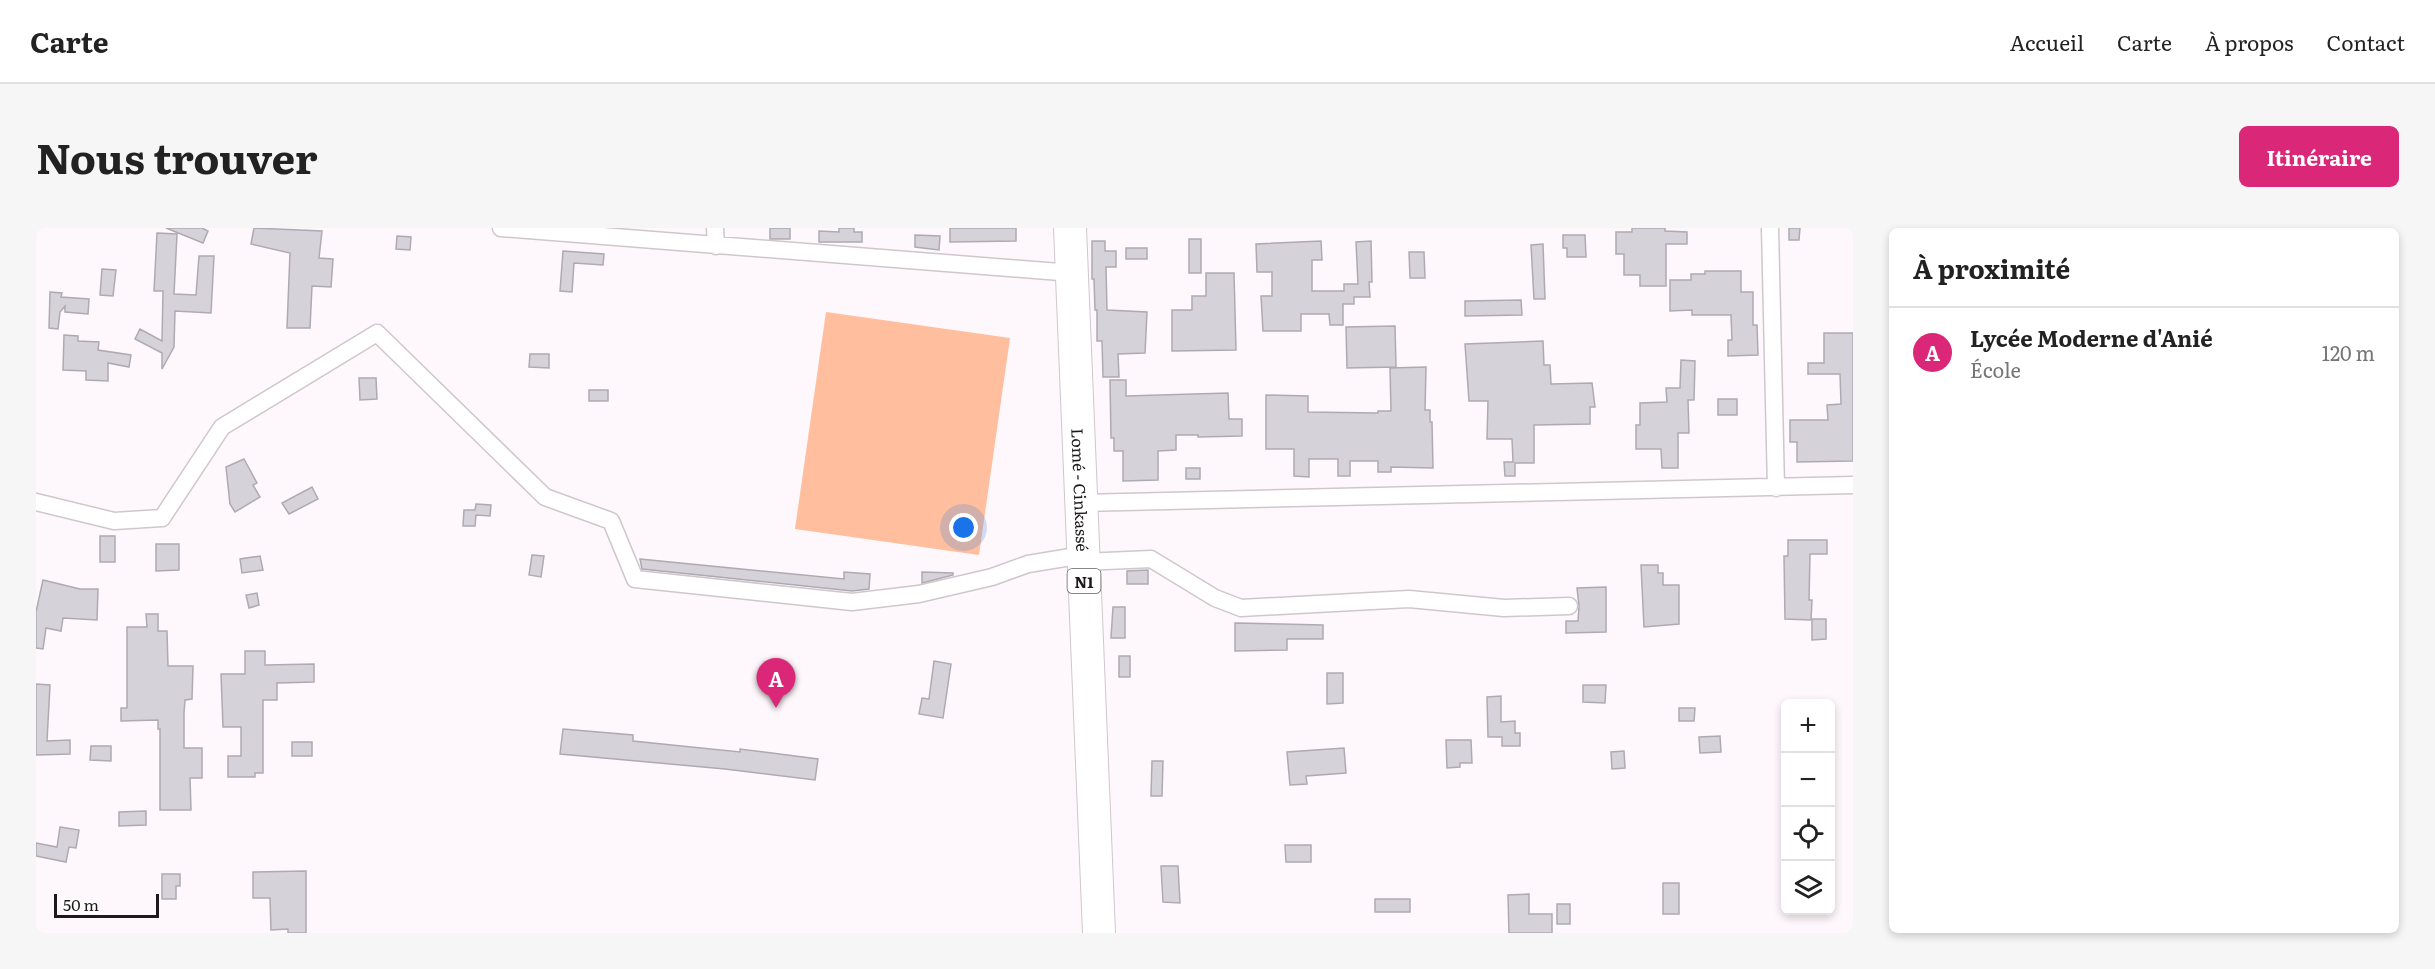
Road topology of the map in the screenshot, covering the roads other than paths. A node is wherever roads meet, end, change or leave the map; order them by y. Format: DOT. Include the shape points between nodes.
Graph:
graph roads {
  1 [pos="501,228"];
  2 [pos="506,228"];
  3 [pos="715,228"];
  4 [pos="1070,228"];
  5 [pos="1770,228"];
  6 [pos="716,246"];
  7 [pos="1072,273"];
  8 [pos="1853,485"];
  9 [pos="1776,488"];
  10 [pos="36,502"];
  11 [pos="1081,503"];
  12 [pos="1083,559"];
  13 [pos="1569,606"];
  14 [pos="1099,933"];
  1 -- 2 [label="street"];
  2 -- 6 [label="street"];
  3 -- 6 [label="street"];
  4 -- 7 [label="highway, Lomé - Cinkassé / N1"];
  5 -- 9 [label="street"];
  6 -- 7 [label="street"];
  7 -- 11 [label="highway, Lomé - Cinkassé / N1"];
  8 -- 9 [label="street"];
  9 -- 11 [label="street"];
  10 -- 12 [label="street" via="114,521 162,518 222,427 376,333 545,498 611,521 635,579 852,602 919,594 1028,564"];
  11 -- 12 [label="highway, Lomé - Cinkassé / N1"];
  12 -- 13 [label="street" via="1151,559 1215,598 1241,608 1409,599 1504,608"];
  12 -- 14 [label="highway, Lomé - Cinkassé / N1"];
}
